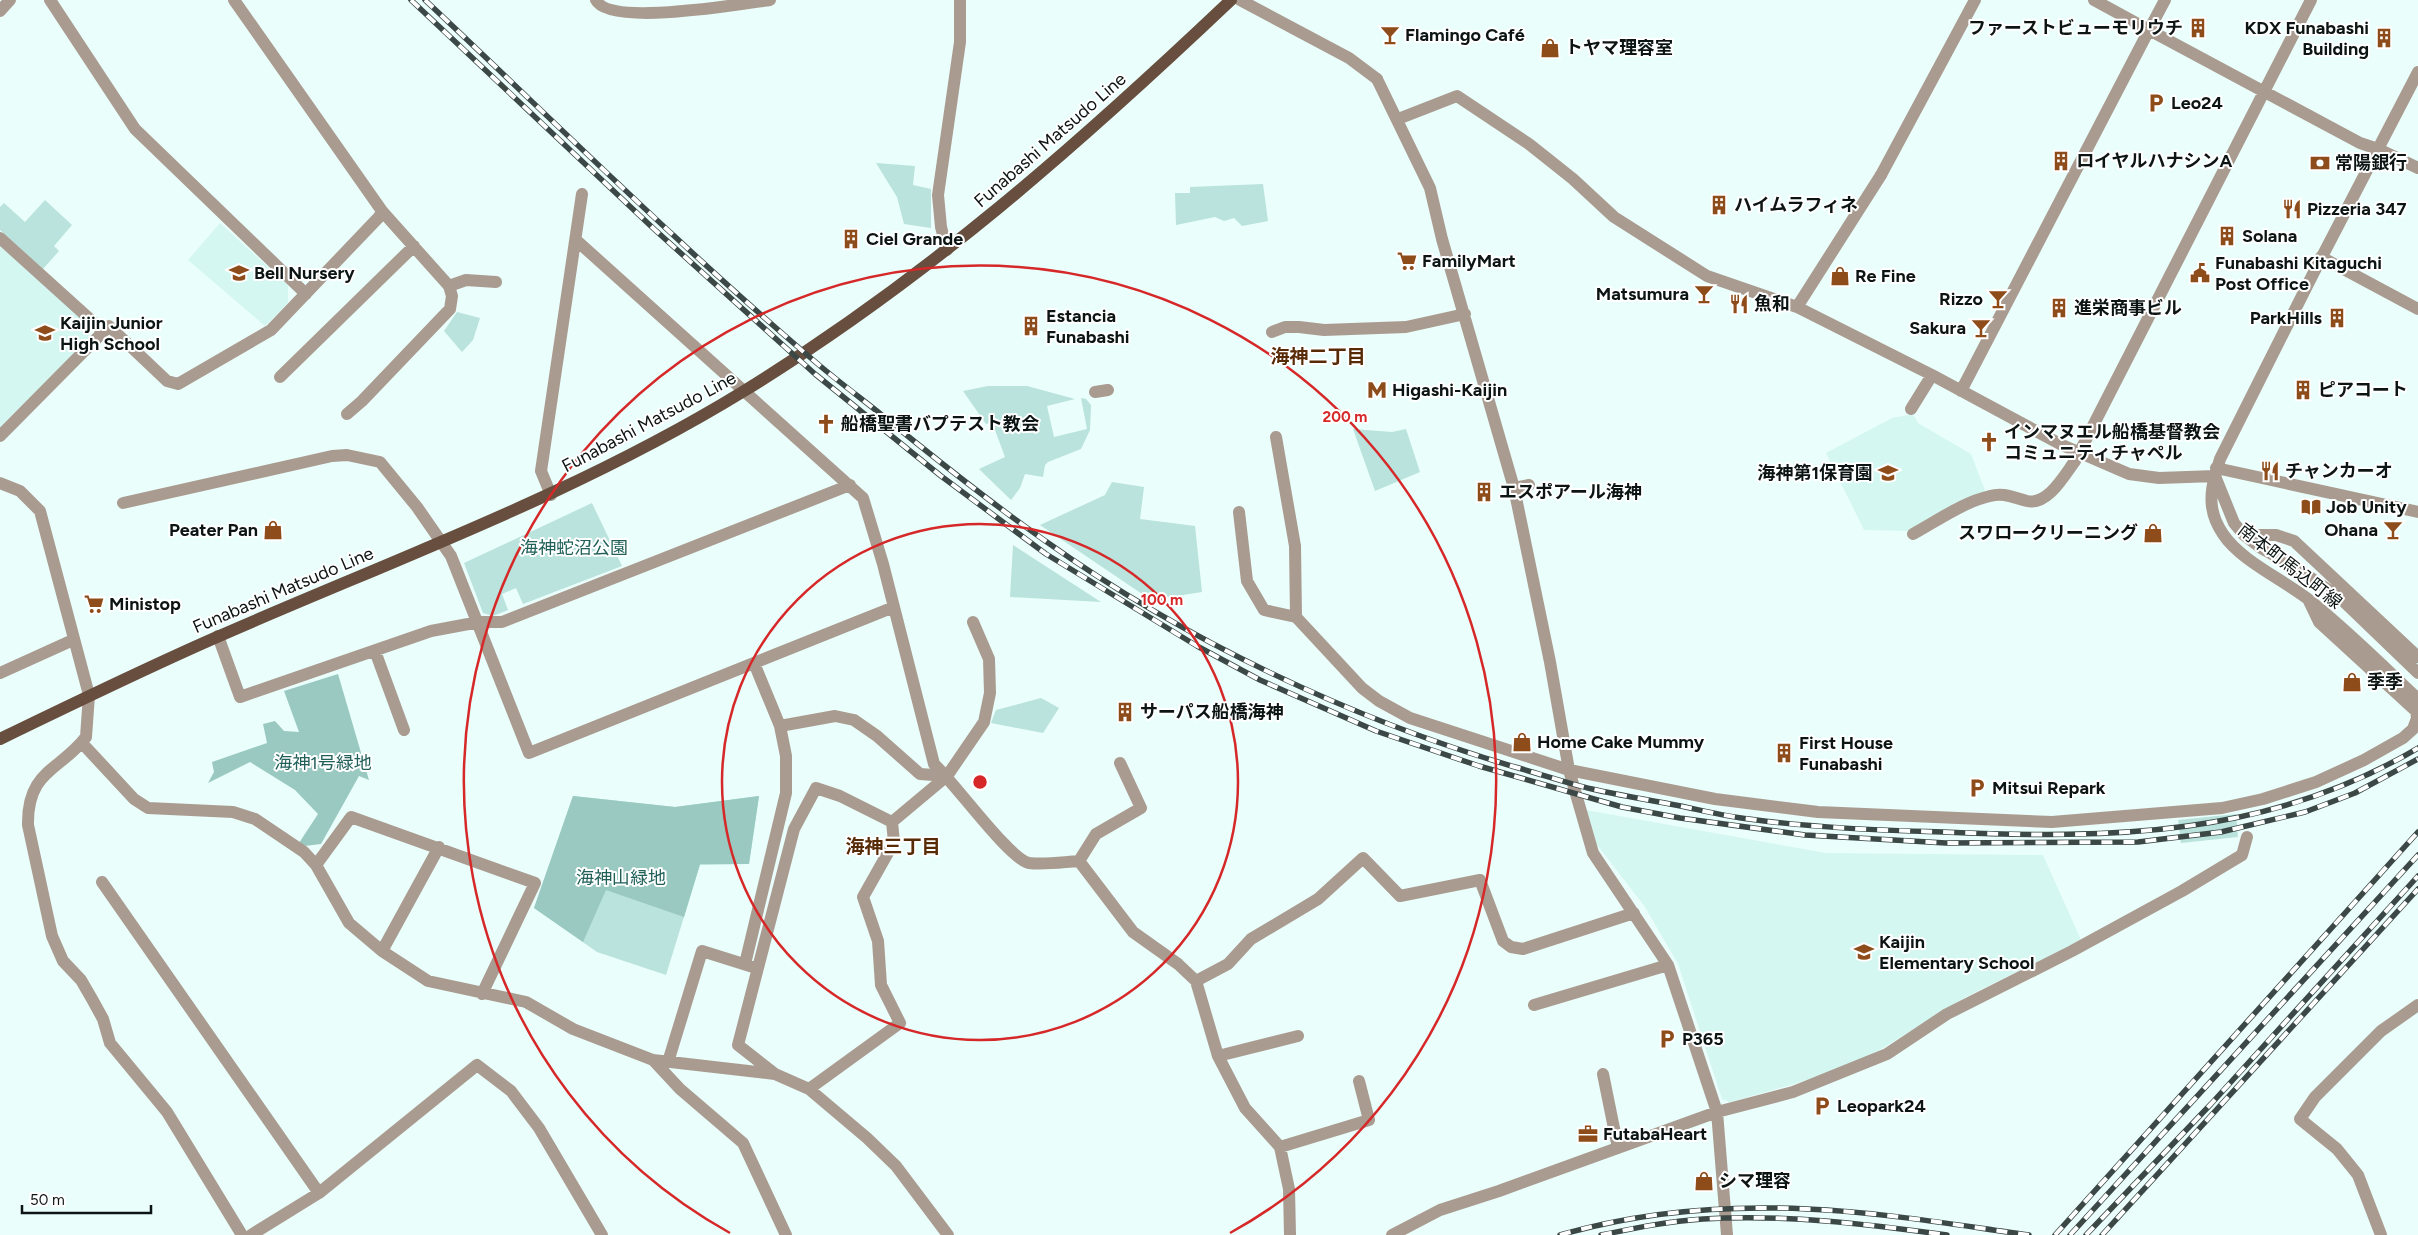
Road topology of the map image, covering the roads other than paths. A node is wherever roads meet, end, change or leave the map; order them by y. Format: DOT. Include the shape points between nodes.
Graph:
graph roads {
  1 [pos="10,0"];
  2 [pos="50,0"];
  3 [pos="234,0"];
  4 [pos="596,0"];
  5 [pos="770,0"];
  6 [pos="960,0"];
  7 [pos="1231,0"];
  8 [pos="1240,0"];
  9 [pos="1975,0"];
  10 [pos="2094,0"];
  11 [pos="2165,0"];
  12 [pos="2311,0"];
  13 [pos="0,11"];
  14 [pos="2149,30"];
  15 [pos="2418,72"];
  16 [pos="2263,92"];
  17 [pos="1398,119"];
  18 [pos="2378,149"];
  19 [pos="2418,168"];
  20 [pos="582,194"];
  21 [pos="382,211"];
  22 [pos="0,238"];
  23 [pos="576,240"];
  24 [pos="414,246"];
  25 [pos="947,250"];
  26 [pos="2321,257"];
  27 [pos="496,282"];
  28 [pos="449,286"];
  29 [pos="306,294"];
  30 [pos="1797,307"];
  31 [pos="2418,309"];
  32 [pos="1465,314"];
  33 [pos="103,331"];
  34 [pos="1272,332"];
  35 [pos="1932,375"];
  36 [pos="280,377"];
  37 [pos="745,391"];
  38 [pos="1961,392"];
  39 [pos="1911,409"];
  40 [pos="346,414"];
  41 [pos="0,436"];
  42 [pos="1276,437"];
  43 [pos="2079,452"];
  44 [pos="2216,472"];
  45 [pos="0,483"];
  46 [pos="850,485"];
  47 [pos="1529,486"];
  48 [pos="1514,488"];
  49 [pos="551,495"];
  50 [pos="123,503"];
  51 [pos="1238,512"];
  52 [pos="2418,512"];
  53 [pos="1914,534"];
  54 [pos="2244,534"];
  55 [pos="442,542"];
  56 [pos="2308,599"];
  57 [pos="894,607"];
  58 [pos="1296,618"];
  59 [pos="479,622"];
  60 [pos="973,622"];
  61 [pos="218,636"];
  62 [pos="73,640"];
  63 [pos="375,651"];
  64 [pos="2418,658"];
  65 [pos="754,663"];
  66 [pos="0,673"];
  67 [pos="2418,673"];
  68 [pos="89,695"];
  69 [pos="2418,699"];
  70 [pos="780,726"];
  71 [pos="404,730"];
  72 [pos="0,740"];
  73 [pos="82,743"];
  74 [pos="1120,763"];
  75 [pos="1569,770"];
  76 [pos="947,776"];
  77 [pos="892,822"];
  78 [pos="2247,837"];
  79 [pos="439,847"];
  80 [pos="1079,861"];
  81 [pos="316,865"];
  82 [pos="102,882"];
  83 [pos="1634,913"];
  84 [pos="382,951"];
  85 [pos="745,964"];
  86 [pos="1668,965"];
  87 [pos="758,968"];
  88 [pos="1196,981"];
  89 [pos="482,994"];
  90 [pos="1534,1005"];
  91 [pos="2418,1005"];
  92 [pos="1298,1036"];
  93 [pos="1218,1056"];
  94 [pos="653,1060"];
  95 [pos="668,1062"];
  96 [pos="774,1074"];
  97 [pos="1603,1074"];
  98 [pos="1359,1081"];
  99 [pos="809,1089"];
  100 [pos="1718,1112"];
  101 [pos="1280,1147"];
  102 [pos="1618,1148"];
  103 [pos="319,1193"];
  104 [pos="242,1235"];
  105 [pos="251,1235"];
  106 [pos="602,1235"];
  107 [pos="786,1235"];
  108 [pos="948,1235"];
  109 [pos="1290,1235"];
  110 [pos="1392,1235"];
  111 [pos="1726,1235"];
  112 [pos="2381,1235"];
  1 -- 13 [label="street"];
  2 -- 29 [label="street" via="135,129"];
  3 -- 21 [label="street"];
  4 -- 5 [label="street" via="599,6 609,10 656,13"];
  6 -- 25 [label="street" via="960,42 938,195 940,227"];
  7 -- 25 [label="main road, Funabashi Matsudo Line" via="1060,158"];
  8 -- 17 [label="street" via="1348,58 1377,79"];
  9 -- 30 [label="street" via="1881,175"];
  10 -- 14 [label="street"];
  11 -- 14 [label="street"];
  12 -- 16 [label="street"];
  14 -- 16 [label="street"];
  14 -- 38 [label="street"];
  15 -- 18 [label="street"];
  16 -- 18 [label="street" via="2360,143"];
  16 -- 43 [label="street"];
  17 -- 30 [label="street" via="1457,96 1529,144 1614,217 1657,246 1707,276"];
  17 -- 32 [label="street" via="1430,188"];
  18 -- 19 [label="street"];
  18 -- 26 [label="street"];
  20 -- 23 [label="street"];
  21 -- 24 [label="street"];
  21 -- 29 [label="street"];
  22 -- 33 [label="street"];
  23 -- 37 [label="street"];
  23 -- 49 [label="street" via="541,472"];
  24 -- 28 [label="street"];
  24 -- 36 [label="street"];
  25 -- 37 [label="main road, Funabashi Matsudo Line" via="879,301"];
  26 -- 31 [label="street"];
  26 -- 44 [label="street"];
  27 -- 28 [label="street" via="466,280"];
  28 -- 40 [label="street" via="452,296 450,309"];
  29 -- 33 [label="street" via="270,330 178,384 168,381 109,326"];
  30 -- 35 [label="street"];
  32 -- 34 [label="street" via="1406,327 1324,330 1285,327"];
  32 -- 48 [label="street"];
  33 -- 41 [label="street"];
  35 -- 38 [label="street"];
  35 -- 39 [label="street"];
  37 -- 46 [label="street"];
  37 -- 49 [label="main road, Funabashi Matsudo Line"];
  38 -- 43 [label="street"];
  42 -- 58 [label="street" via="1295,546"];
  43 -- 44 [label="street" via="2139,476 2187,478"];
  43 -- 53 [label="street" via="2051,494 2028,502 2003,494 1990,495"];
  44 -- 52 [label="street"];
  44 -- 54 [label="street, 南本町馬込町線" via="2234,523"];
  44 -- 56 [label="street, 南本町馬込町線" via="2210,494 2222,533 2232,546"];
  45 -- 62 [label="street" via="20,491 40,511"];
  46 -- 57 [label="street" via="863,498"];
  46 -- 59 [label="street" via="502,622"];
  47 -- 48 [label="street"];
  48 -- 75 [label="street"];
  49 -- 55 [label="main road, Funabashi Matsudo Line"];
  50 -- 55 [label="street" via="347,455 380,462"];
  51 -- 58 [label="street" via="1250,588 1264,610"];
  54 -- 64 [label="street" via="2276,535 2294,541"];
  54 -- 67 [label="street, 南本町馬込町線" via="2339,597"];
  55 -- 59 [label="street"];
  55 -- 61 [label="main road, Funabashi Matsudo Line"];
  56 -- 69 [label="street, 南本町馬込町線"];
  56 -- 75 [label="street" via="2318,622 2416,711 2417,718 2413,729 2403,738 2364,760 2316,782 2263,799 2222,808 2052,822 1857,814 1715,800"];
  57 -- 65 [label="street"];
  57 -- 76 [label="street" via="934,764"];
  58 -- 75 [label="street" via="1362,688 1396,712"];
  59 -- 63 [label="street" via="431,631"];
  59 -- 65 [label="street" via="530,753"];
  60 -- 76 [label="street" via="989,659 990,693 984,722"];
  61 -- 63 [label="street" via="240,697"];
  61 -- 68 [label="main road, Funabashi Matsudo Line"];
  62 -- 66 [label="street"];
  62 -- 68 [label="street"];
  63 -- 71 [label="street"];
  65 -- 70 [label="street"];
  68 -- 72 [label="main road, Funabashi Matsudo Line"];
  68 -- 73 [label="street" via="89,720"];
  70 -- 76 [label="street" via="835,716 854,720 920,774"];
  70 -- 85 [label="street" via="786,756 786,793"];
  73 -- 81 [label="street" via="134,798 148,808 233,812 255,819 304,852"];
  73 -- 104 [label="street" via="43,775 28,809 28,825 52,936 63,961 81,980 96,1005 110,1043 167,1112"];
  74 -- 80 [label="street" via="1141,808 1096,834"];
  75 -- 83 [label="street" via="1593,853"];
  76 -- 77 [label="street"];
  76 -- 80 [label="street" via="1010,850 1027,863"];
  77 -- 87 [label="street" via="816,788 794,829"];
  77 -- 99 [label="street" via="894,842 864,897 878,941 881,985 900,1024"];
  78 -- 100 [label="street" via="2242,855 2072,951 1947,1014 1887,1054 1793,1092"];
  79 -- 81 [label="street" via="350,817"];
  79 -- 84 [label="street"];
  79 -- 89 [label="street" via="535,883"];
  80 -- 88 [label="street" via="1133,932"];
  81 -- 84 [label="street" via="349,923"];
  82 -- 103 [label="street"];
  83 -- 86 [label="street"];
  83 -- 88 [label="street" via="1523,949 1510,947 1503,941 1480,880 1400,896 1363,858 1318,899 1251,939 1228,964"];
  84 -- 89 [label="street" via="428,981"];
  85 -- 87 [label="street"];
  85 -- 95 [label="street" via="702,951"];
  86 -- 90 [label="street"];
  86 -- 100 [label="street"];
  87 -- 96 [label="street" via="738,1044"];
  88 -- 93 [label="street"];
  89 -- 94 [label="street" via="526,1002 573,1030"];
  91 -- 112 [label="street" via="2381,1032 2314,1097 2300,1119 2337,1148 2358,1175"];
  92 -- 93 [label="street"];
  93 -- 101 [label="street" via="1245,1108"];
  94 -- 95 [label="street"];
  94 -- 107 [label="street" via="680,1090 743,1142"];
  95 -- 96 [label="street"];
  96 -- 99 [label="street"];
  97 -- 102 [label="street"];
  98 -- 101 [label="street" via="1369,1120"];
  99 -- 108 [label="street" via="896,1166"];
  100 -- 102 [label="street"];
  100 -- 111 [label="street"];
  101 -- 109 [label="street" via="1289,1189"];
  102 -- 110 [label="street" via="1440,1210"];
  103 -- 105 [label="street"];
  103 -- 106 [label="street" via="477,1064 511,1091 528,1113"];
}
